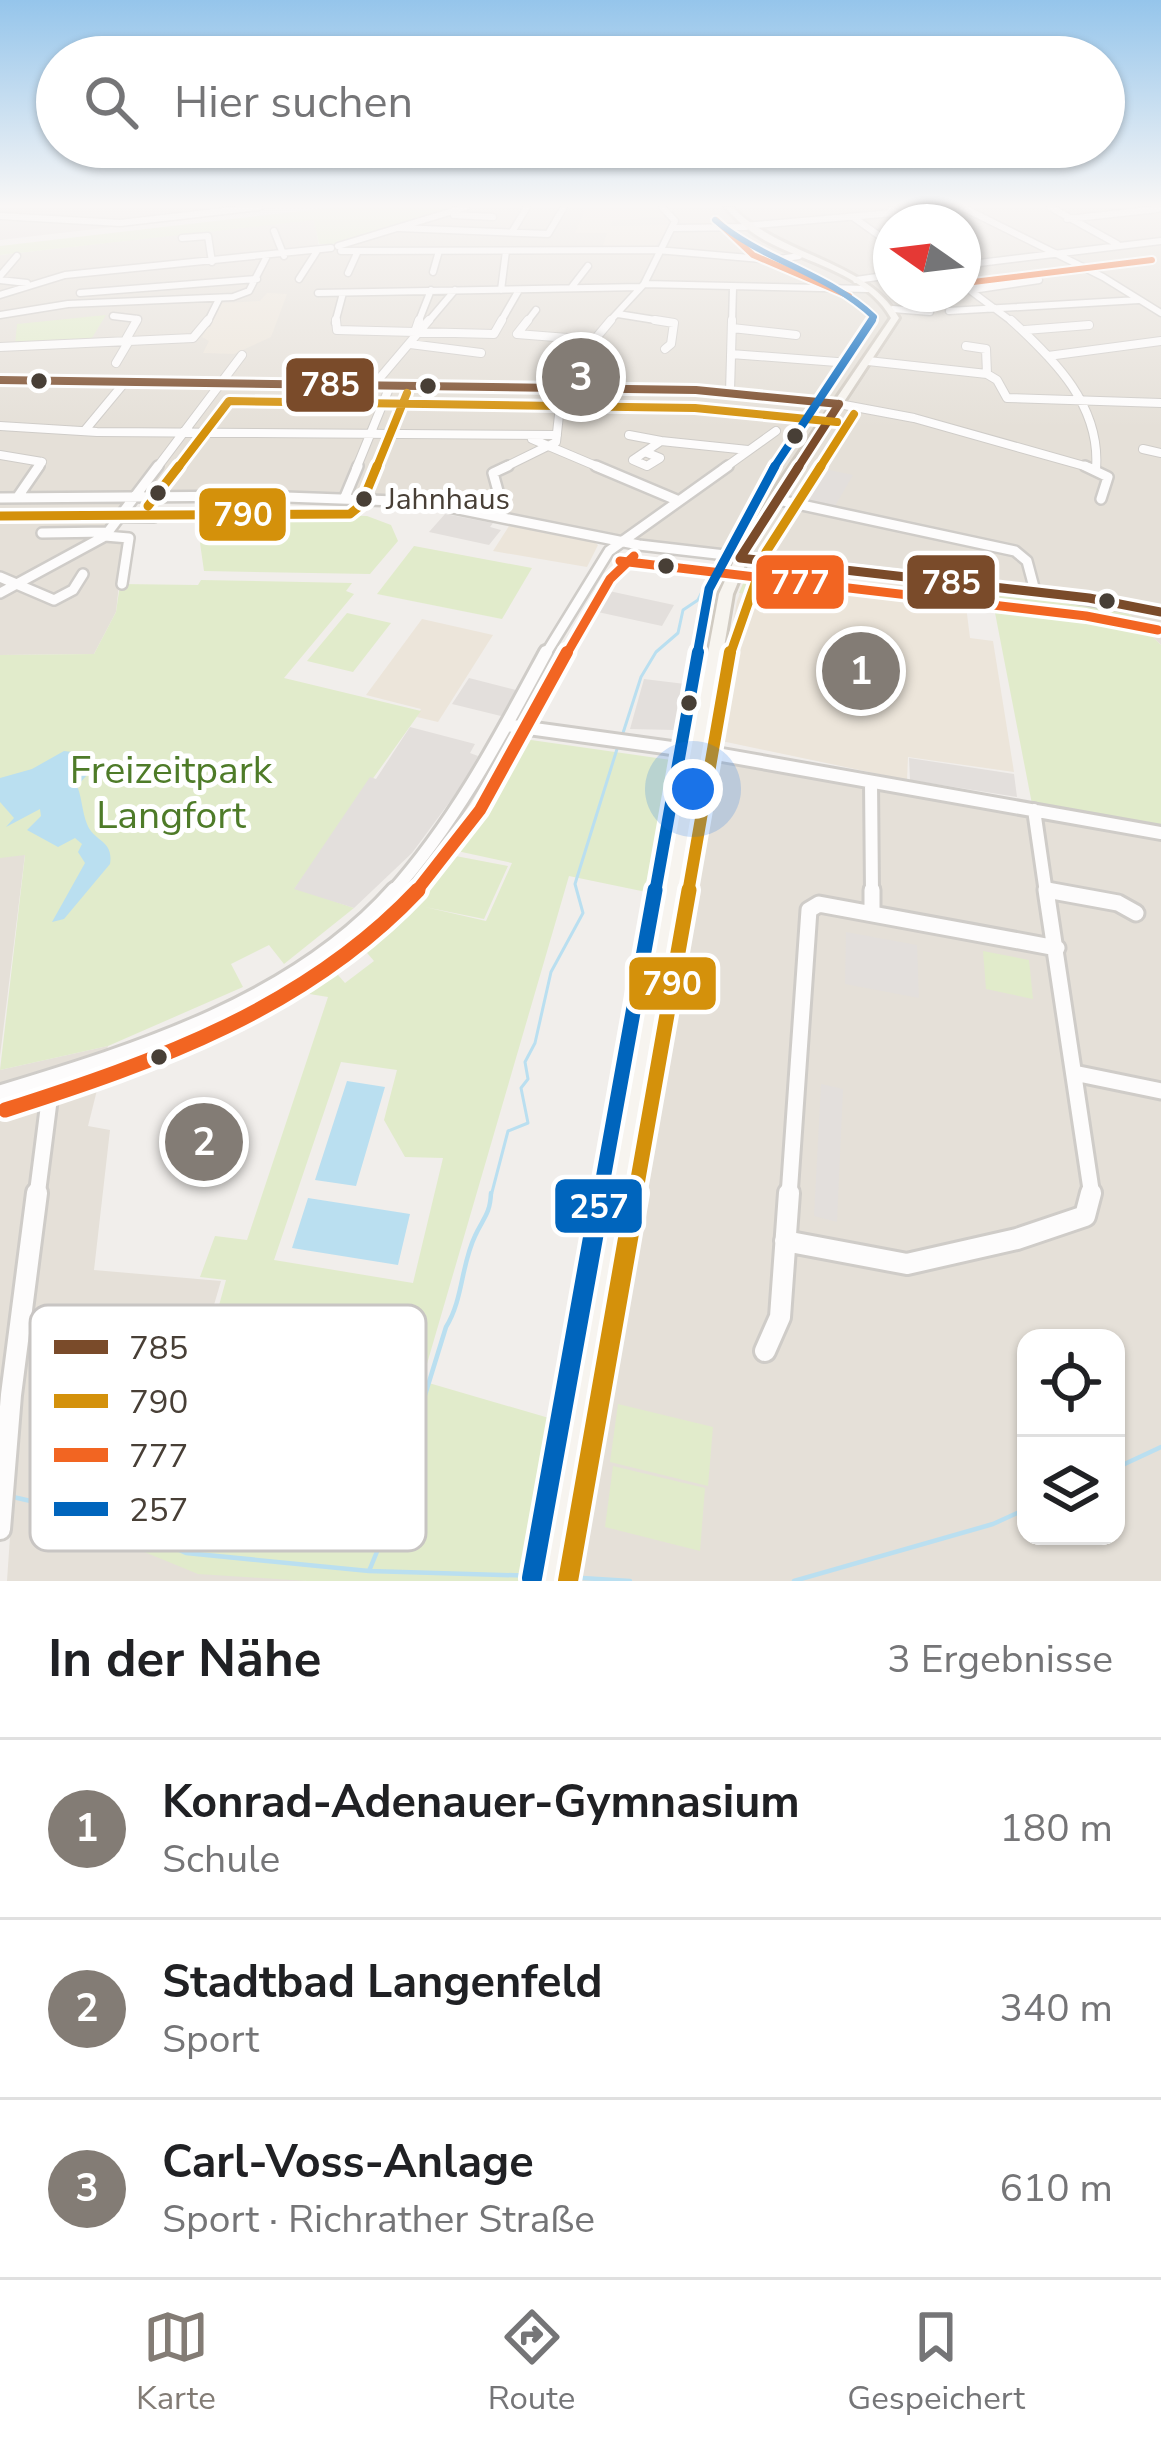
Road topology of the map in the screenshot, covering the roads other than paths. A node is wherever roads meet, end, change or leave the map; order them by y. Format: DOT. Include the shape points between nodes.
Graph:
graph roads {
  1 [pos="16,281"];
  2 [pos="39,281"];
  3 [pos="81,281"];
  4 [pos="234,281"];
  5 [pos="255,281"];
  6 [pos="502,281"];
  7 [pos="577,281"];
  8 [pos="644,281"];
  9 [pos="857,281"];
  10 [pos="1032,281"];
  11 [pos="1105,281"];
  12 [pos="28,283"];
  13 [pos="642,285"];
  14 [pos="981,286"];
  15 [pos="571,288"];
  16 [pos="733,288"];
  17 [pos="868,289"];
  18 [pos="431,290"];
  19 [pos="455,290"];
  20 [pos="501,290"];
  21 [pos="519,290"];
  22 [pos="80,293"];
  23 [pos="319,293"];
  24 [pos="343,293"];
  25 [pos="873,293"];
  26 [pos="0,295"];
  27 [pos="981,296"];
  28 [pos="219,299"];
  29 [pos="1139,299"];
  30 [pos="68,304"];
  31 [pos="536,310"];
  32 [pos="981,310"];
  33 [pos="1004,310"];
  34 [pos="893,312"];
  35 [pos="1161,313"];
  36 [pos="618,314"];
  37 [pos="0,315"];
  38 [pos="113,316"];
  39 [pos="1089,326"];
  40 [pos="732,328"];
  41 [pos="420,329"];
  42 [pos="1025,330"];
  43 [pos="796,335"];
  44 [pos="593,340"];
  45 [pos="127,341"];
  46 [pos="1161,341"];
  47 [pos="410,344"];
  48 [pos="966,346"];
  49 [pos="0,347"];
  50 [pos="664,349"];
  51 [pos="481,353"];
  52 [pos="731,354"];
  53 [pos="242,356"];
  54 [pos="1048,356"];
  55 [pos="868,361"];
  56 [pos="837,362"];
  57 [pos="116,363"];
  58 [pos="987,374"];
  59 [pos="0,380"];
  60 [pos="125,382"];
  61 [pos="220,383"];
  62 [pos="374,386"];
  63 [pos="390,386"];
  64 [pos="558,388"];
  65 [pos="730,392"];
  66 [pos="1080,400"];
  67 [pos="839,404"];
  68 [pos="1161,404"];
  69 [pos="0,426"];
  70 [pos="86,430"];
  71 [pos="776,431"];
  72 [pos="182,432"];
  73 [pos="370,434"];
  74 [pos="557,435"];
  75 [pos="629,435"];
  76 [pos="525,437"];
  77 [pos="662,441"];
  78 [pos="550,446"];
  79 [pos="1143,449"];
  80 [pos="749,451"];
  81 [pos="1161,453"];
  82 [pos="0,455"];
  83 [pos="1096,469"];
  84 [pos="660,472"];
  85 [pos="134,495"];
  86 [pos="345,497"];
  87 [pos="0,498"];
  88 [pos="17,498"];
  89 [pos="774,499"];
  90 [pos="1101,499"];
  91 [pos="679,501"];
  92 [pos="493,502"];
  93 [pos="119,517"];
  94 [pos="154,518"];
  95 [pos="42,533"];
  96 [pos="107,534"];
  97 [pos="622,542"];
  98 [pos="740,558"];
  99 [pos="83,574"];
  100 [pos="0,577"];
  101 [pos="14,583"];
  102 [pos="122,584"];
  103 [pos="1035,591"];
  104 [pos="0,592"];
  105 [pos="1161,612"];
  106 [pos="506,725"];
  107 [pos="696,751"];
  108 [pos="871,782"];
  109 [pos="1034,810"];
  110 [pos="1161,833"];
  111 [pos="1047,890"];
  112 [pos="872,913"];
  113 [pos="1136,913"];
  114 [pos="1057,948"];
  115 [pos="1074,1073"];
  116 [pos="52,1078"];
  117 [pos="1161,1090"];
  118 [pos="0,1093"];
  119 [pos="785,1241"];
  120 [pos="765,1352"];
  121 [pos="0,1529"];
  122 [pos="550,1581"];
  1 -- 12 [label="street"];
  2 -- 12 [label="street"];
  3 -- 22 [label="street"];
  4 -- 22 [label="street"];
  5 -- 28 [label="street" via="249,291"];
  6 -- 20 [label="street"];
  7 -- 15 [label="street"];
  8 -- 13 [label="street"];
  9 -- 17 [label="main road"];
  10 -- 14 [label="street"];
  11 -- 29 [label="street"];
  12 -- 26 [label="street"];
  13 -- 15 [label="street"];
  13 -- 16 [label="street"];
  13 -- 36 [label="street"];
  15 -- 21 [label="street"];
  16 -- 17 [label="street"];
  16 -- 40 [label="street"];
  17 -- 25 [label="main road"];
  18 -- 19 [label="street"];
  18 -- 24 [label="street"];
  18 -- 41 [label="street"];
  19 -- 20 [label="street"];
  19 -- 41 [label="street"];
  20 -- 21 [label="street"];
  21 -- 41 [label="street" via="494,334"];
  22 -- 30 [label="street"];
  23 -- 24 [label="street"];
  24 -- 41 [label="street" via="334,330"];
  27 -- 33 [label="street"];
  28 -- 30 [label="street"];
  28 -- 45 [label="street" via="196,337"];
  29 -- 33 [label="street"];
  29 -- 35 [label="street"];
  30 -- 37 [label="street"];
  31 -- 44 [label="street" via="517,334"];
  32 -- 33 [label="street"];
  33 -- 42 [label="street"];
  34 -- 55 [label="main road"];
  36 -- 44 [label="street"];
  36 -- 50 [label="street" via="674,323"];
  38 -- 45 [label="street" via="138,319"];
  39 -- 42 [label="street"];
  40 -- 43 [label="street"];
  40 -- 52 [label="street"];
  41 -- 47 [label="street"];
  42 -- 54 [label="street"];
  44 -- 64 [label="street"];
  45 -- 49 [label="street"];
  45 -- 57 [label="street"];
  46 -- 54 [label="street"];
  47 -- 51 [label="street"];
  47 -- 62 [label="street"];
  48 -- 58 [label="street" via="986,349"];
  52 -- 56 [label="street"];
  52 -- 65 [label="street"];
  53 -- 61 [label="street"];
  54 -- 66 [label="street"];
  55 -- 58 [label="street"];
  55 -- 67 [label="main road"];
  58 -- 66 [label="street" via="1007,398"];
  59 -- 60 [label="street"];
  60 -- 61 [label="street"];
  60 -- 70 [label="street"];
  61 -- 62 [label="street"];
  61 -- 72 [label="street"];
  62 -- 63 [label="street"];
  63 -- 64 [label="street"];
  63 -- 73 [label="street"];
  64 -- 65 [label="street"];
  64 -- 74 [label="street"];
  65 -- 67 [label="street"];
  66 -- 68 [label="street"];
  66 -- 83 [label="street" via="1096,440"];
  67 -- 83 [label="street"];
  67 -- 89 [label="main road"];
  69 -- 70 [label="street"];
  70 -- 72 [label="street"];
  71 -- 80 [label="street"];
  72 -- 73 [label="street"];
  72 -- 85 [label="street"];
  73 -- 76 [label="street"];
  73 -- 86 [label="street"];
  74 -- 76 [label="street"];
  74 -- 78 [label="street"];
  75 -- 77 [label="street"];
  76 -- 78 [label="street"];
  77 -- 80 [label="street"];
  77 -- 84 [label="street" via="633,460"];
  78 -- 91 [label="street"];
  78 -- 92 [label="street" via="493,473"];
  79 -- 81 [label="street"];
  80 -- 91 [label="street"];
  82 -- 88 [label="street" via="41,462"];
  83 -- 90 [label="street" via="1108,477"];
  85 -- 86 [label="street"];
  85 -- 88 [label="street"];
  85 -- 93 [label="street"];
  86 -- 97 [label="street" via="457,507"];
  87 -- 88 [label="street"];
  89 -- 98 [label="main road"];
  89 -- 103 [label="street" via="1015,551 1027,561"];
  91 -- 97 [label="street"];
  93 -- 94 [label="street"];
  93 -- 96 [label="street"];
  95 -- 96 [label="street"];
  96 -- 101 [label="street"];
  96 -- 102 [label="street" via="129,538"];
  97 -- 98 [label="street"];
  97 -- 106 [label="street" via="596,567"];
  98 -- 103 [label="street"];
  98 -- 107 [label="main road" via="714,639"];
  99 -- 101 [label="street" via="54,601"];
  100 -- 101 [label="street"];
  101 -- 104 [label="street"];
  103 -- 105 [label="street"];
  106 -- 107 [label="street"];
  106 -- 116 [label="street" via="423,859 327,947 230,1008"];
  107 -- 108 [label="street"];
  107 -- 122 [label="main road"];
  108 -- 109 [label="street"];
  108 -- 112 [label="street"];
  109 -- 110 [label="street"];
  109 -- 111 [label="street"];
  111 -- 113 [label="street"];
  111 -- 114 [label="street"];
  112 -- 114 [label="street"];
  112 -- 119 [label="street" via="819,904 808,910"];
  114 -- 115 [label="street"];
  115 -- 117 [label="street"];
  115 -- 119 [label="street" via="1092,1197 1077,1222 908,1264"];
  116 -- 118 [label="street"];
  116 -- 121 [label="street"];
  119 -- 120 [label="street" via="780,1317"];
}
